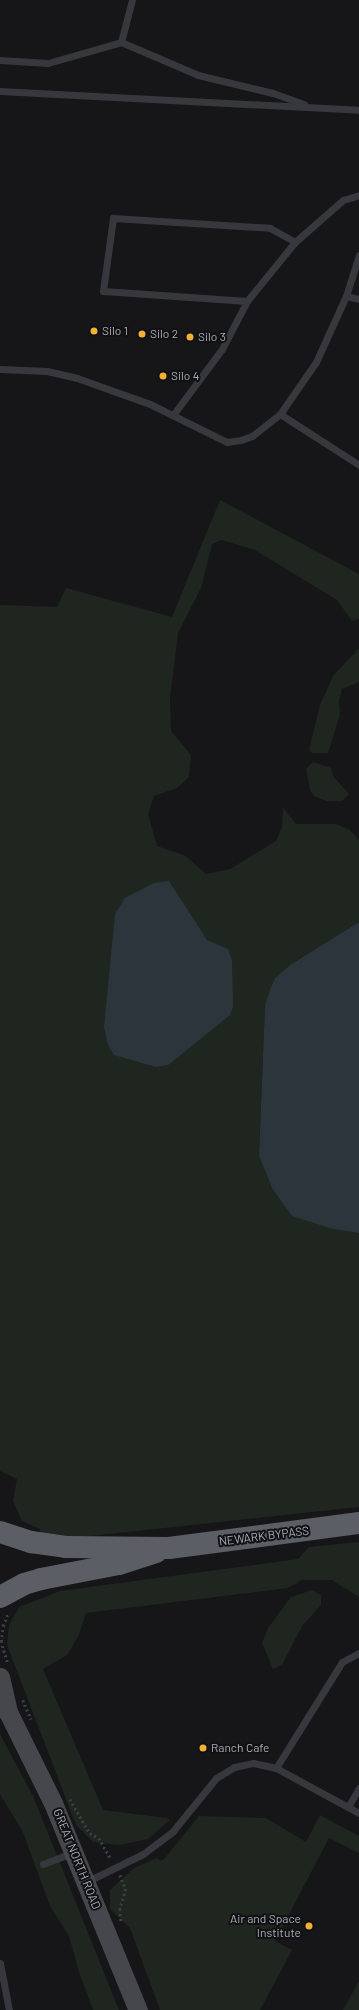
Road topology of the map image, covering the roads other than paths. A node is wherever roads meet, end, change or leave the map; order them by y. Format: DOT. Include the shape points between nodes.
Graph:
graph roads {
  1 [pos="132,0"];
  2 [pos="121,42"];
  3 [pos="0,60"];
  4 [pos="0,91"];
  5 [pos="312,106"];
  6 [pos="359,110"];
  7 [pos="359,195"];
  8 [pos="295,242"];
  9 [pos="359,255"];
  10 [pos="346,296"];
  11 [pos="359,299"];
  12 [pos="247,301"];
  13 [pos="0,369"];
  14 [pos="280,414"];
  15 [pos="173,415"];
  16 [pos="359,465"];
  17 [pos="359,1524"];
  18 [pos="0,1532"];
  19 [pos="169,1548"];
  20 [pos="5,1603"];
  21 [pos="359,1653"];
  22 [pos="5,1673"];
  23 [pos="4,1708"];
  24 [pos="276,1768"];
  25 [pos="359,1788"];
  26 [pos="355,1809"];
  27 [pos="74,1852"];
  28 [pos="43,1864"];
  29 [pos="86,1882"];
  30 [pos="0,1964"];
  31 [pos="9,2010"];
  32 [pos="138,2010"];
  1 -- 2 [label="lane"];
  2 -- 3 [label="lane" via="48,63"];
  2 -- 5 [label="lane" via="198,75 273,93"];
  4 -- 5 [label="lane"];
  5 -- 6 [label="lane"];
  7 -- 8 [label="lane" via="343,200"];
  8 -- 12 [label="lane"];
  8 -- 12 [label="lane" via="270,228 113,218 103,291"];
  9 -- 10 [label="lane"];
  10 -- 11 [label="lane"];
  10 -- 14 [label="lane" via="316,362"];
  12 -- 15 [label="lane" via="222,349"];
  13 -- 15 [label="lane" via="47,371 77,378"];
  14 -- 15 [label="lane" via="252,436 227,442"];
  14 -- 16 [label="lane"];
  17 -- 19 [label="highway, NEWARK BYPASS"];
  18 -- 19 [label="highway, NEWARK BYPASS" via="31,1542 66,1547"];
  19 -- 20 [label="highway, NEWARK BYPASS" via="119,1564 24,1584"];
  21 -- 24 [label="lane" via="342,1662"];
  22 -- 23 [label="main road, GREAT NORTH ROAD"];
  23 -- 27 [label="main road, GREAT NORTH ROAD" via="33,1758"];
  24 -- 26 [label="lane"];
  24 -- 29 [label="lane" via="253,1764 234,1766 216,1778 173,1831 143,1854"];
  25 -- 26 [label="lane"];
  27 -- 28 [label="lane"];
  27 -- 29 [label="main road, GREAT NORTH ROAD"];
  29 -- 32 [label="main road, GREAT NORTH ROAD"];
  30 -- 31 [label="lane"];
}
